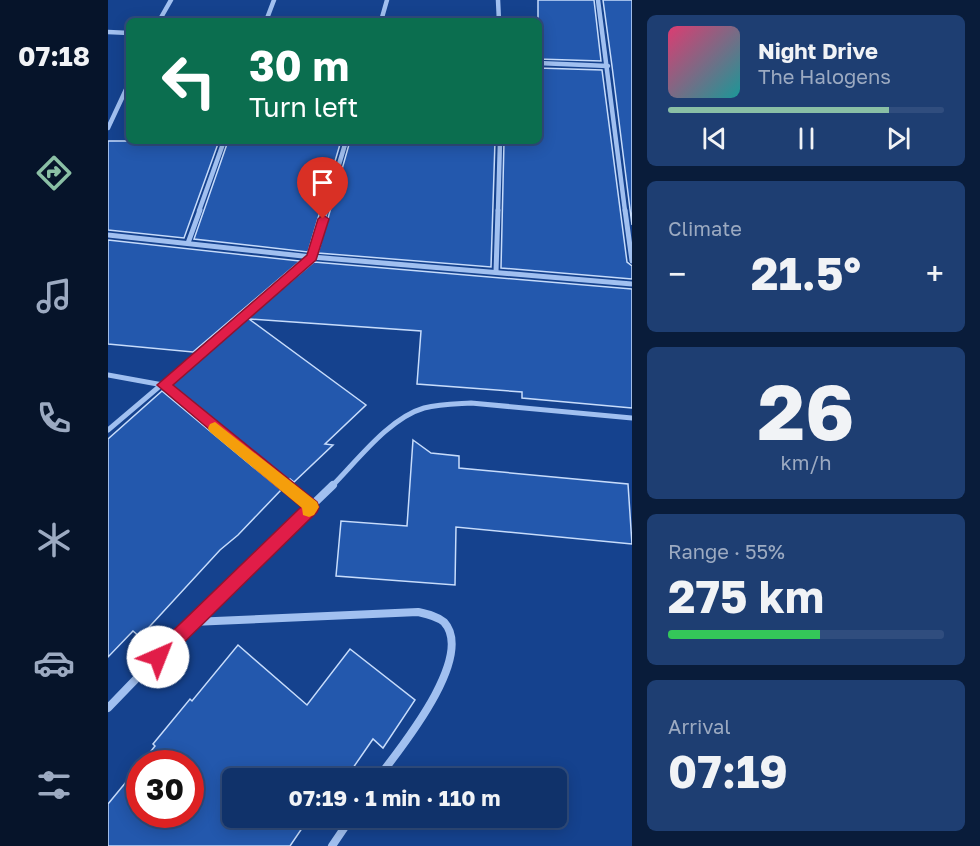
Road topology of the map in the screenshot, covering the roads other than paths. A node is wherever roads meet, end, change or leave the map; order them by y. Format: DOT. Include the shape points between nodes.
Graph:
graph roads {
  1 [pos="171,0"];
  2 [pos="274,0"];
  3 [pos="387,0"];
  4 [pos="498,0"];
  5 [pos="598,0"];
  6 [pos="161,18"];
  7 [pos="267,18"];
  8 [pos="382,18"];
  9 [pos="500,18"];
  10 [pos="108,32"];
  11 [pos="126,33"];
  12 [pos="542,63"];
  13 [pos="608,66"];
  14 [pos="126,89"];
  15 [pos="108,128"];
  16 [pos="223,144"];
  17 [pos="345,144"];
  18 [pos="500,144"];
  19 [pos="108,235"];
  20 [pos="188,243"];
  21 [pos="312,257"];
  22 [pos="632,261"];
  23 [pos="496,272"];
  24 [pos="632,284"];
  25 [pos="108,375"];
  26 [pos="164,385"];
  27 [pos="632,418"];
  28 [pos="108,430"];
  29 [pos="311,507"];
  30 [pos="191,622"];
  31 [pos="108,708"];
  32 [pos="385,768"];
  33 [pos="344,828"];
  34 [pos="332,846"];
  1 -- 6 [label="street"];
  2 -- 7 [label="street"];
  3 -- 8 [label="street"];
  4 -- 9 [label="street"];
  5 -- 13 [label="street"];
  10 -- 11 [label="street"];
  12 -- 13 [label="street"];
  13 -- 22 [label="street"];
  14 -- 15 [label="street"];
  16 -- 20 [label="street"];
  17 -- 21 [label="street"];
  18 -- 23 [label="street"];
  19 -- 20 [label="street"];
  20 -- 21 [label="street"];
  21 -- 23 [label="street"];
  21 -- 26 [label="street"];
  23 -- 24 [label="street"];
  25 -- 26 [label="street"];
  26 -- 28 [label="street"];
  26 -- 29 [label="street"];
  27 -- 29 [label="street" via="471,403 422,409 395,423"];
  29 -- 30 [label="street"];
  30 -- 31 [label="street"];
  30 -- 32 [label="street" via="418,612 435,616 447,626 453,655 446,675"];
  33 -- 34 [label="street"];
}
